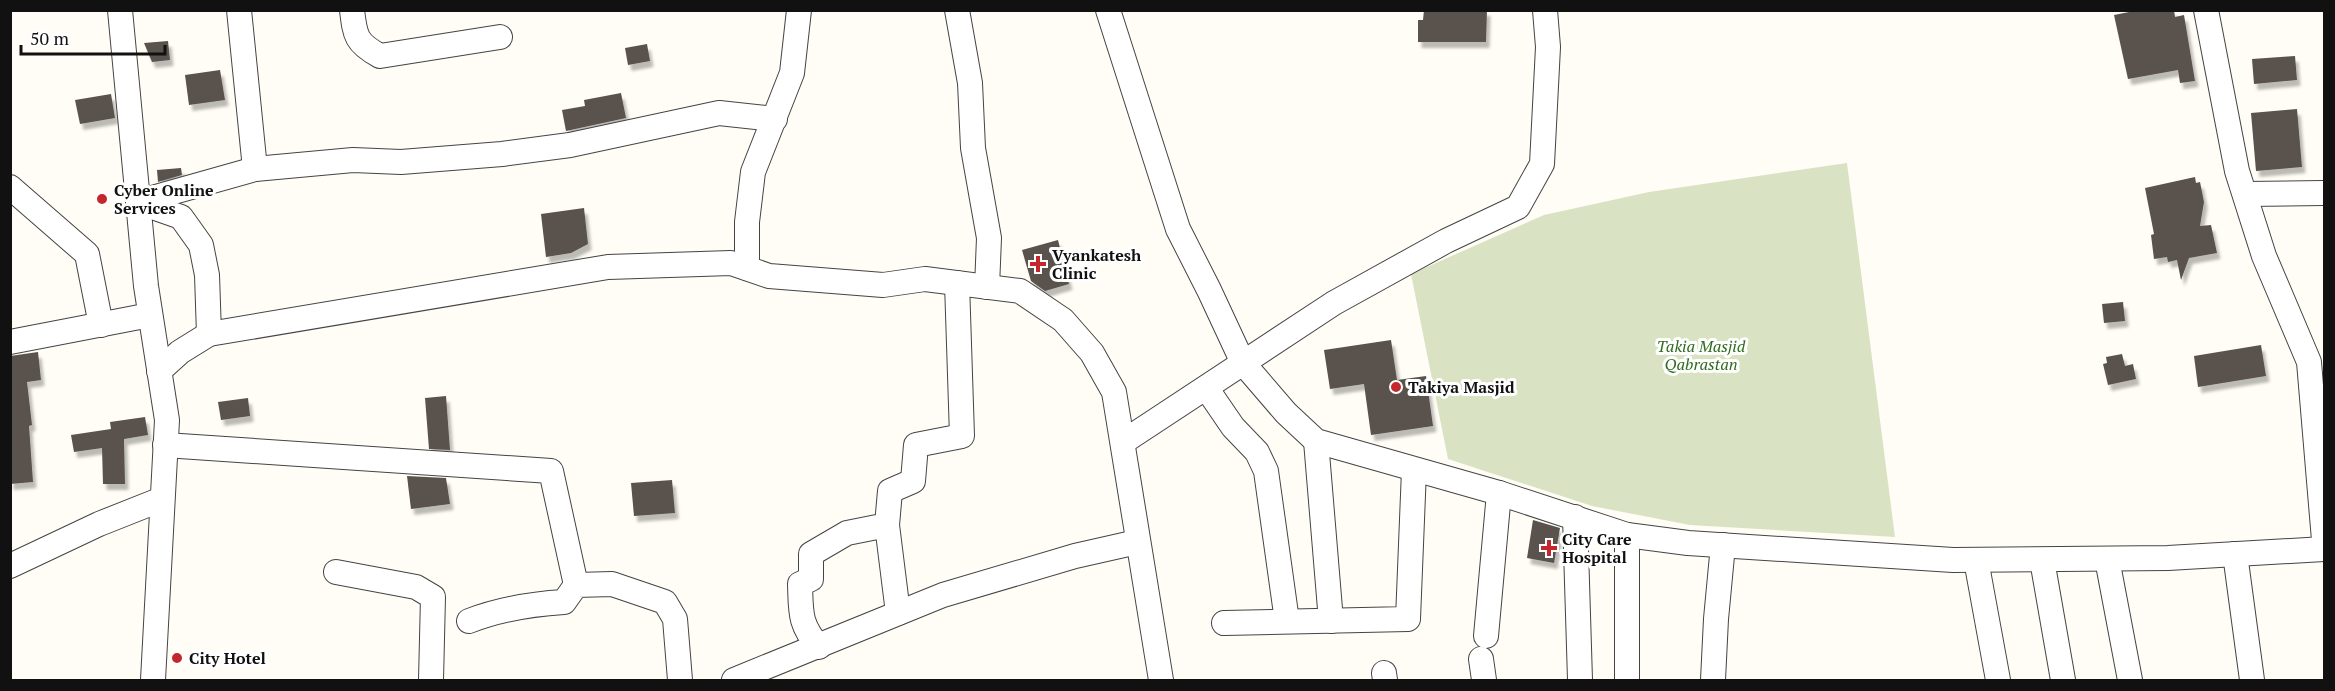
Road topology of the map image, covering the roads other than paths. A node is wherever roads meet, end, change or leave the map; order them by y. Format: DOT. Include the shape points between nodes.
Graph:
graph roads {
  1 [pos="120,10"];
  2 [pos="239,10"];
  3 [pos="352,10"];
  4 [pos="799,10"];
  5 [pos="957,10"];
  6 [pos="1108,10"];
  7 [pos="1545,10"];
  8 [pos="2206,10"];
  9 [pos="500,37"];
  10 [pos="775,119"];
  11 [pos="255,170"];
  12 [pos="10,187"];
  13 [pos="2325,193"];
  14 [pos="2245,194"];
  15 [pos="138,202"];
  16 [pos="747,268"];
  17 [pos="957,283"];
  18 [pos="987,287"];
  19 [pos="150,315"];
  20 [pos="102,325"];
  21 [pos="209,334"];
  22 [pos="10,342"];
  23 [pos="1243,363"];
  24 [pos="159,371"];
  25 [pos="1207,389"];
  26 [pos="1316,441"];
  27 [pos="1123,442"];
  28 [pos="165,445"];
  29 [pos="1414,470"];
  30 [pos="1499,493"];
  31 [pos="162,499"];
  32 [pos="1575,517"];
  33 [pos="887,525"];
  34 [pos="1626,536"];
  35 [pos="2325,540"];
  36 [pos="1137,542"];
  37 [pos="1723,545"];
  38 [pos="2325,549"];
  39 [pos="2235,554"];
  40 [pos="2107,559"];
  41 [pos="1976,560"];
  42 [pos="2042,560"];
  43 [pos="10,566"];
  44 [pos="336,572"];
  45 [pos="576,585"];
  46 [pos="898,613"];
  47 [pos="469,621"];
  48 [pos="1287,621"];
  49 [pos="1331,621"];
  50 [pos="1224,623"];
  51 [pos="1486,636"];
  52 [pos="819,647"];
  53 [pos="153,681"];
  54 [pos="431,681"];
  55 [pos="680,681"];
  56 [pos="734,681"];
  57 [pos="1161,681"];
  58 [pos="1580,681"];
  59 [pos="1627,681"];
  60 [pos="1713,681"];
  61 [pos="1998,681"];
  62 [pos="2063,681"];
  63 [pos="2130,681"];
  64 [pos="2252,681"];
  1 -- 15 [label="street"];
  2 -- 11 [label="street"];
  3 -- 9 [label="street" via="354,34 380,56"];
  4 -- 10 [label="street" via="792,73"];
  5 -- 18 [label="street" via="970,83 973,148 989,238"];
  6 -- 23 [label="street" via="1178,229"];
  7 -- 23 [label="street" via="1548,47 1542,164 1518,207 1446,241 1334,303"];
  8 -- 14 [label="street" via="2237,171"];
  10 -- 11 [label="street" via="719,114 570,145 502,154 401,162 343,161"];
  10 -- 16 [label="street" via="753,172"];
  11 -- 15 [label="street"];
  12 -- 20 [label="street" via="87,254"];
  13 -- 14 [label="street"];
  14 -- 35 [label="street" via="2264,256 2309,362"];
  15 -- 19 [label="street"];
  15 -- 21 [label="street" via="182,218 201,245 207,275"];
  16 -- 17 [label="street" via="769,276 883,285 925,279"];
  16 -- 21 [label="street" via="731,263 608,267"];
  17 -- 18 [label="street"];
  17 -- 33 [label="street" via="962,436 916,445 913,481 890,491"];
  18 -- 27 [label="street" via="1020,291 1063,320 1085,345 1114,392"];
  19 -- 20 [label="street"];
  19 -- 24 [label="street"];
  20 -- 22 [label="street"];
  21 -- 24 [label="street"];
  23 -- 25 [label="street"];
  23 -- 26 [label="street"];
  24 -- 28 [label="street" via="167,420"];
  25 -- 27 [label="street"];
  25 -- 48 [label="street" via="1233,427 1257,452 1266,471"];
  26 -- 29 [label="street"];
  26 -- 49 [label="street"];
  27 -- 36 [label="street"];
  28 -- 31 [label="street"];
  28 -- 45 [label="street" via="551,471"];
  29 -- 30 [label="street"];
  29 -- 49 [label="street" via="1408,619"];
  30 -- 32 [label="street"];
  30 -- 51 [label="street"];
  31 -- 43 [label="street"];
  31 -- 53 [label="street"];
  32 -- 34 [label="street"];
  32 -- 58 [label="street"];
  33 -- 46 [label="street"];
  33 -- 52 [label="street" via="847,533 811,554 811,579 800,584 801,613 807,632"];
  34 -- 37 [label="street"];
  34 -- 59 [label="street"];
  36 -- 46 [label="street" via="1020,572"];
  36 -- 57 [label="street"];
  37 -- 41 [label="street"];
  37 -- 60 [label="street"];
  38 -- 39 [label="street"];
  39 -- 40 [label="street"];
  39 -- 64 [label="street"];
  40 -- 42 [label="street"];
  40 -- 63 [label="street"];
  41 -- 42 [label="street"];
  41 -- 61 [label="street"];
  42 -- 62 [label="street"];
  44 -- 54 [label="street" via="416,587 433,597"];
  45 -- 47 [label="street" via="564,602 493,612"];
  45 -- 55 [label="street" via="612,584 665,602 675,619"];
  46 -- 52 [label="street"];
  48 -- 49 [label="street"];
  48 -- 50 [label="street"];
  52 -- 56 [label="street"];
}
